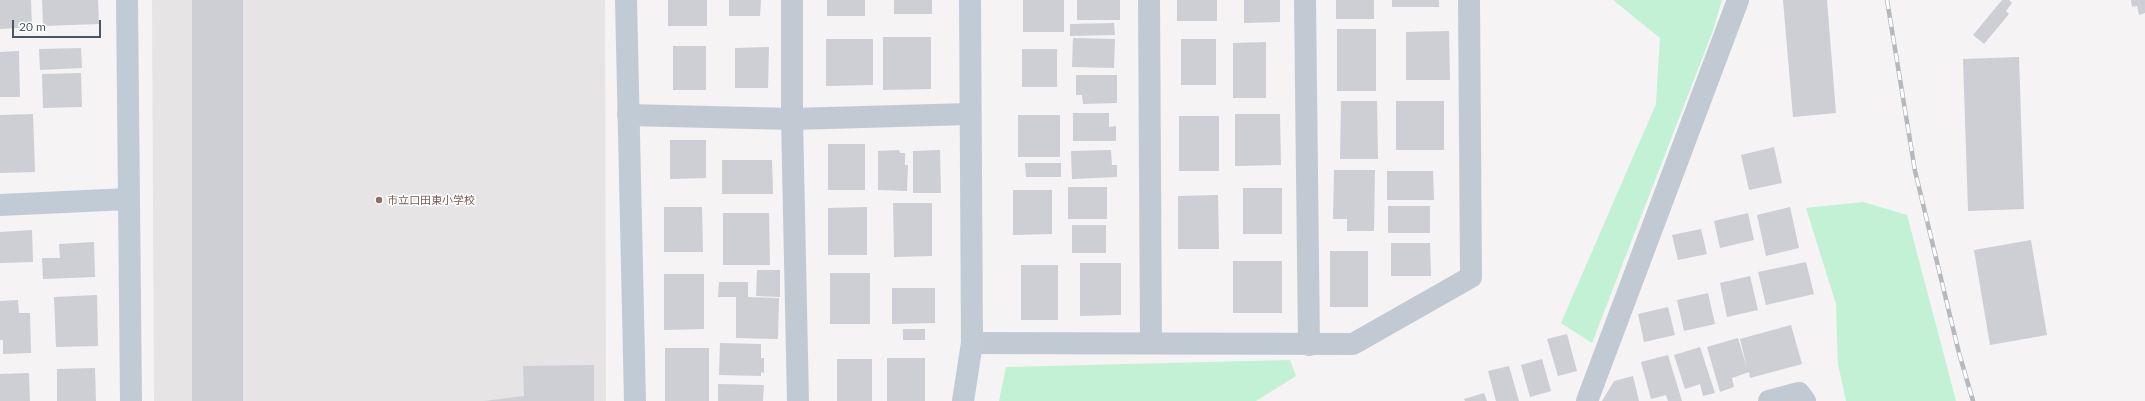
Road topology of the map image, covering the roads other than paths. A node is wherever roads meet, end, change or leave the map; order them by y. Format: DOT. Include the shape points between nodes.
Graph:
graph roads {
  1 [pos="127,0"];
  2 [pos="626,0"];
  3 [pos="792,0"];
  4 [pos="970,0"];
  5 [pos="1149,0"];
  6 [pos="1305,0"];
  7 [pos="1469,0"];
  8 [pos="1738,0"];
  9 [pos="969,114"];
  10 [pos="628,115"];
  11 [pos="792,119"];
  12 [pos="128,200"];
  13 [pos="0,205"];
  14 [pos="1152,342"];
  15 [pos="972,343"];
  16 [pos="1309,345"];
  17 [pos="131,401"];
  18 [pos="635,401"];
  19 [pos="798,401"];
  20 [pos="964,401"];
  21 [pos="1587,401"];
  22 [pos="1769,401"];
  23 [pos="1805,401"];
  1 -- 12 [label="street"];
  2 -- 10 [label="street"];
  3 -- 11 [label="street"];
  4 -- 9 [label="street"];
  5 -- 14 [label="street"];
  6 -- 16 [label="street"];
  7 -- 16 [label="street" via="1471,277 1353,344"];
  8 -- 21 [label="street"];
  9 -- 11 [label="street"];
  9 -- 15 [label="street"];
  10 -- 11 [label="street"];
  10 -- 18 [label="street"];
  11 -- 19 [label="street"];
  12 -- 13 [label="street"];
  12 -- 17 [label="street"];
  14 -- 15 [label="street"];
  14 -- 16 [label="street"];
  15 -- 20 [label="street"];
  22 -- 23 [label="street" via="1799,392"];
}
